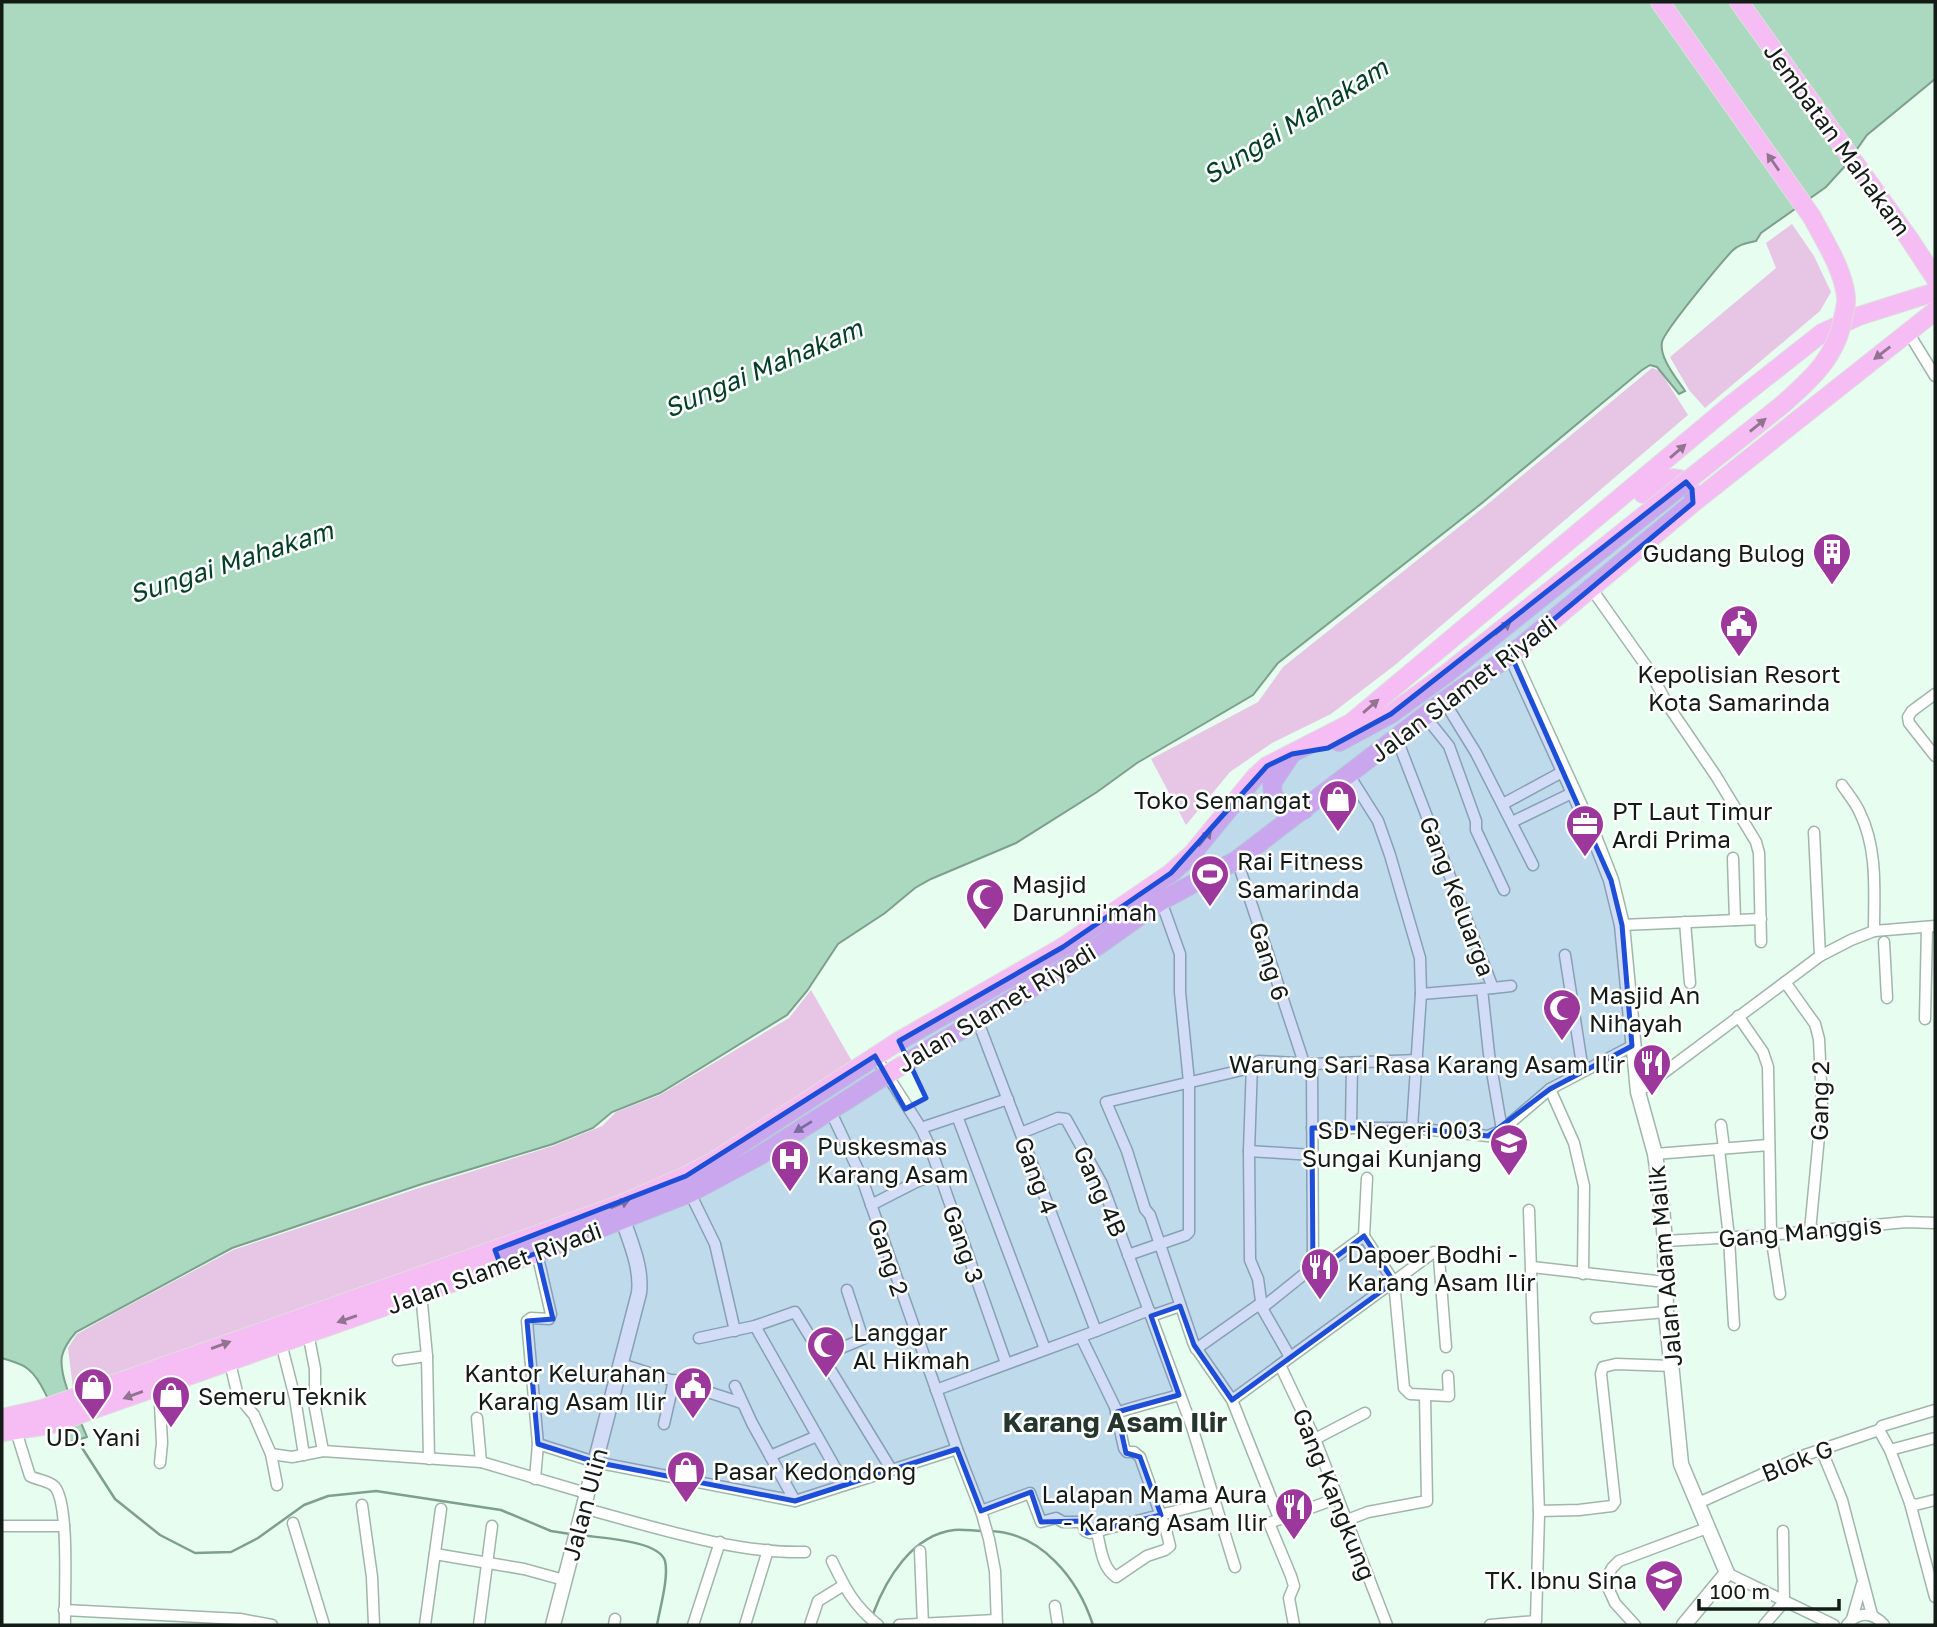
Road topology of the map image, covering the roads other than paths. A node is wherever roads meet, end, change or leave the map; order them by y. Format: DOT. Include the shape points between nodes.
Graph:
graph roads {
  1 [pos="1660,2"];
  2 [pos="1739,2"];
  3 [pos="1919,252"];
  4 [pos="1935,261"];
  5 [pos="1935,278"];
  6 [pos="1935,292"];
  7 [pos="1935,311"];
  8 [pos="1909,332"];
  9 [pos="1935,376"];
  10 [pos="1693,503"];
  11 [pos="1541,565"];
  12 [pos="1591,588"];
  13 [pos="1511,655"];
  14 [pos="1935,694"];
  15 [pos="1444,701"];
  16 [pos="1425,716"];
  17 [pos="1397,738"];
  18 [pos="1292,754"];
  19 [pos="1935,756"];
  20 [pos="1564,771"];
  21 [pos="1349,775"];
  22 [pos="1842,785"];
  23 [pos="1573,792"];
  24 [pos="1503,804"];
  25 [pos="1304,810"];
  26 [pos="1512,822"];
  27 [pos="1814,832"];
  28 [pos="1733,858"];
  29 [pos="1237,860"];
  30 [pos="1534,865"];
  31 [pos="1504,890"];
  32 [pos="1161,901"];
  33 [pos="1761,919"];
  34 [pos="1735,920"];
  35 [pos="1685,922"];
  36 [pos="1622,925"];
  37 [pos="1931,926"];
  38 [pos="1882,936"];
  39 [pos="1761,942"];
  40 [pos="1565,955"];
  41 [pos="1819,956"];
  42 [pos="1784,982"];
  43 [pos="1690,983"];
  44 [pos="1511,986"];
  45 [pos="1487,989"];
  46 [pos="1421,994"];
  47 [pos="1887,998"];
  48 [pos="1738,1016"];
  49 [pos="977,1019"];
  50 [pos="1925,1020"];
  51 [pos="899,1041"];
  52 [pos="1632,1046"];
  53 [pos="876,1056"];
  54 [pos="1418,1060"];
  55 [pos="908,1061"];
  56 [pos="1252,1063"];
  57 [pos="1308,1063"];
  58 [pos="1352,1063"];
  59 [pos="1583,1071"];
  60 [pos="886,1074"];
  61 [pos="1189,1082"];
  62 [pos="1550,1089"];
  63 [pos="1638,1092"];
  64 [pos="1008,1099"];
  65 [pos="830,1110"];
  66 [pos="957,1116"];
  67 [pos="1721,1125"];
  68 [pos="921,1128"];
  69 [pos="1312,1128"];
  70 [pos="1352,1128"];
  71 [pos="1412,1128"];
  72 [pos="1502,1129"];
  73 [pos="1021,1133"];
  74 [pos="1769,1144"];
  75 [pos="1722,1148"];
  76 [pos="1249,1151"];
  77 [pos="1655,1154"];
  78 [pos="1312,1155"];
  79 [pos="939,1173"];
  80 [pos="1367,1178"];
  81 [pos="690,1193"];
  82 [pos="871,1205"];
  83 [pos="1530,1210"];
  84 [pos="623,1220"];
  85 [pos="1935,1223"];
  86 [pos="1810,1231"];
  87 [pos="1771,1235"];
  88 [pos="1364,1236"];
  89 [pos="1729,1238"];
  90 [pos="1665,1241"];
  91 [pos="1159,1244"];
  92 [pos="537,1253"];
  93 [pos="1128,1255"];
  94 [pos="498,1258"];
  95 [pos="1532,1267"];
  96 [pos="1313,1269"];
  97 [pos="1583,1274"];
  98 [pos="1394,1282"];
  99 [pos="1665,1282"];
  100 [pos="848,1290"];
  101 [pos="421,1293"];
  102 [pos="1780,1294"];
  103 [pos="1180,1306"];
  104 [pos="1261,1306"];
  105 [pos="1666,1312"];
  106 [pos="1150,1313"];
  107 [pos="1596,1318"];
  108 [pos="1734,1325"];
  109 [pos="755,1326"];
  110 [pos="735,1331"];
  111 [pos="1096,1331"];
  112 [pos="308,1333"];
  113 [pos="1081,1337"];
  114 [pos="699,1338"];
  115 [pos="281,1343"];
  116 [pos="1446,1347"];
  117 [pos="1045,1349"];
  118 [pos="1196,1349"];
  119 [pos="427,1356"];
  120 [pos="822,1356"];
  121 [pos="1290,1357"];
  122 [pos="398,1360"];
  123 [pos="230,1363"];
  124 [pos="1006,1363"];
  125 [pos="621,1364"];
  126 [pos="1280,1365"];
  127 [pos="1672,1366"];
  128 [pos="1448,1376"];
  129 [pos="674,1380"];
  130 [pos="159,1385"];
  131 [pos="735,1386"];
  132 [pos="936,1390"];
  133 [pos="1179,1395"];
  134 [pos="1425,1395"];
  135 [pos="1232,1400"];
  136 [pos="91,1401"];
  137 [pos="742,1403"];
  138 [pos="1935,1410"];
  139 [pos="1116,1413"];
  140 [pos="1365,1413"];
  141 [pos="45,1417"];
  142 [pos="2,1418"];
  143 [pos="477,1418"];
  144 [pos="664,1424"];
  145 [pos="1879,1430"];
  146 [pos="9,1431"];
  147 [pos="817,1436"];
  148 [pos="1935,1438"];
  149 [pos="1314,1440"];
  150 [pos="538,1444"];
  151 [pos="957,1449"];
  152 [pos="1821,1449"];
  153 [pos="1890,1450"];
  154 [pos="323,1451"];
  155 [pos="271,1454"];
  156 [pos="304,1455"];
  157 [pos="771,1456"];
  158 [pos="429,1459"];
  159 [pos="481,1462"];
  160 [pos="595,1462"];
  161 [pos="160,1463"];
  162 [pos="891,1469"];
  163 [pos="535,1479"];
  164 [pos="277,1485"];
  165 [pos="845,1485"];
  166 [pos="586,1493"];
  167 [pos="1338,1498"];
  168 [pos="1935,1500"];
  169 [pos="795,1501"];
  170 [pos="1215,1501"];
  171 [pos="1910,1503"];
  172 [pos="1696,1504"];
  173 [pos="362,1505"];
  174 [pos="583,1508"];
  175 [pos="441,1509"];
  176 [pos="981,1511"];
  177 [pos="1539,1511"];
  178 [pos="1161,1516"];
  179 [pos="1279,1518"];
  180 [pos="1347,1520"];
  181 [pos="293,1523"];
  182 [pos="492,1525"];
  183 [pos="2,1526"];
  184 [pos="64,1526"];
  185 [pos="1707,1528"];
  186 [pos="1783,1531"];
  187 [pos="1097,1533"];
  188 [pos="720,1542"];
  189 [pos="768,1550"];
  190 [pos="920,1551"];
  191 [pos="805,1552"];
  192 [pos="435,1553"];
  193 [pos="832,1561"];
  194 [pos="487,1562"];
  195 [pos="1235,1567"];
  196 [pos="1727,1573"];
  197 [pos="564,1580"];
  198 [pos="1862,1581"];
  199 [pos="844,1586"];
  200 [pos="1935,1597"];
  201 [pos="1784,1602"];
  202 [pos="1055,1606"];
  203 [pos="64,1610"];
  204 [pos="1872,1615"];
  205 [pos="201,1621"];
  206 [pos="1849,1622"];
  207 [pos="997,1623"];
  208 [pos="923,1624"];
  209 [pos="65,1625"];
  210 [pos="271,1625"];
  211 [pos="324,1625"];
  212 [pos="374,1625"];
  213 [pos="425,1625"];
  214 [pos="479,1625"];
  215 [pos="553,1625"];
  216 [pos="693,1625"];
  217 [pos="745,1625"];
  218 [pos="810,1625"];
  219 [pos="878,1625"];
  220 [pos="899,1625"];
  221 [pos="1058,1625"];
  222 [pos="1294,1625"];
  223 [pos="1387,1625"];
  224 [pos="1490,1625"];
  225 [pos="1635,1625"];
  226 [pos="1684,1625"];
  227 [pos="1764,1625"];
  228 [pos="1833,1625"];
  229 [pos="1884,1625"];
  18 -- 1 [label="highway, Jalan Slamet Riyadi, one-way, bridge" via="1328,748 1391,714 1782,405 1817,374 1831,351 1846,298 1838,267 1812,217"];
  2 -- 3 [label="highway, Jembatan Mahakam"];
  3 -- 4 [label="highway"];
  3 -- 5 [label="highway, Jembatan Mahakam"];
  11 -- 6 [label="highway, Jalan Slamet Riyadi, one-way" via="1822,333"];
  7 -- 8 [label="highway, Jalan Slamet Riyadi"];
  8 -- 9 [label="street"];
  8 -- 10 [label="highway, Jalan Slamet Riyadi, one-way"];
  10 -- 11 [label="highway" via="1692,489 1685,481 1664,479 1566,555"];
  10 -- 12 [label="highway, Jalan Slamet Riyadi"];
  18 -- 11 [label="highway, Jalan Slamet Riyadi, one-way" via="1352,723"];
  12 -- 13 [label="highway, Jalan Slamet Riyadi"];
  12 -- 33 [label="street" via="1649,670 1756,842"];
  13 -- 15 [label="highway, Jalan Slamet Riyadi"];
  13 -- 20 [label="street, Jalan Adam Malik"];
  14 -- 19 [label="street" via="1908,717"];
  15 -- 16 [label="highway, Jalan Slamet Riyadi"];
  15 -- 24 [label="street"];
  16 -- 17 [label="highway, Jalan Slamet Riyadi"];
  16 -- 31 [label="street" via="1449,746 1476,830"];
  17 -- 21 [label="highway, Jalan Slamet Riyadi"];
  17 -- 45 [label="street, Gang Keluarga"];
  18 -- 25 [label="highway" via="1272,783 1273,796 1287,808"];
  51 -- 18 [label="highway, Jalan Slamet Riyadi, one-way" via="1063,947 1171,873 1192,855 1255,777"];
  20 -- 23 [label="street, Jalan Adam Malik"];
  20 -- 24 [label="street"];
  21 -- 25 [label="highway, Jalan Slamet Riyadi"];
  21 -- 46 [label="street" via="1374,815 1390,855 1420,958"];
  22 -- 38 [label="street" via="1860,812 1870,839"];
  23 -- 26 [label="street"];
  23 -- 36 [label="street, Jalan Adam Malik" via="1611,880"];
  24 -- 26 [label="street"];
  25 -- 29 [label="highway, Jalan Slamet Riyadi"];
  26 -- 30 [label="street"];
  27 -- 41 [label="street"];
  28 -- 34 [label="street"];
  29 -- 32 [label="highway, Jalan Slamet Riyadi"];
  29 -- 57 [label="street, Gang 6"];
  32 -- 49 [label="highway, Jalan Slamet Riyadi" via="1072,964"];
  32 -- 61 [label="street" via="1180,954"];
  33 -- 34 [label="street"];
  33 -- 39 [label="street"];
  34 -- 35 [label="street"];
  35 -- 36 [label="street"];
  35 -- 43 [label="street"];
  36 -- 52 [label="street, Jalan Adam Malik"];
  37 -- 38 [label="street"];
  37 -- 50 [label="street"];
  38 -- 41 [label="street" via="1851,940"];
  38 -- 47 [label="street"];
  40 -- 59 [label="street"];
  41 -- 42 [label="street"];
  42 -- 48 [label="street"];
  42 -- 86 [label="street, Gang 2" via="1815,1024 1819,1039 1822,1105"];
  44 -- 45 [label="street"];
  45 -- 46 [label="street"];
  45 -- 72 [label="street, Gang Keluarga" via="1489,1054"];
  46 -- 54 [label="street"];
  48 -- 63 [label="street"];
  48 -- 74 [label="street" via="1768,1067"];
  49 -- 55 [label="highway, Jalan Slamet Riyadi"];
  49 -- 64 [label="street, Gang 4"];
  51 -- 53 [label="highway, Jalan Slamet Riyadi"];
  51 -- 55 [label="highway"];
  52 -- 59 [label="street"];
  52 -- 63 [label="street, Jalan Adam Malik"];
  53 -- 60 [label="street, Gang 3"];
  94 -- 53 [label="highway, Jalan Slamet Riyadi, one-way" via="713,1162"];
  54 -- 58 [label="street"];
  54 -- 71 [label="street"];
  55 -- 60 [label="highway, Jalan Slamet Riyadi"];
  56 -- 57 [label="street"];
  56 -- 61 [label="street" via="1242,1070"];
  56 -- 76 [label="street"];
  57 -- 58 [label="street"];
  57 -- 69 [label="street, Gang 6"];
  58 -- 70 [label="street"];
  59 -- 62 [label="street"];
  60 -- 65 [label="highway, Jalan Slamet Riyadi"];
  60 -- 68 [label="street, Gang 3"];
  61 -- 91 [label="street" via="1189,1232"];
  61 -- 91 [label="street" via="1106,1102"];
  62 -- 72 [label="street"];
  62 -- 97 [label="street" via="1574,1143 1584,1186"];
  63 -- 77 [label="street, Jalan Adam Malik"];
  64 -- 66 [label="street"];
  64 -- 73 [label="street, Gang 4"];
  65 -- 81 [label="highway, Jalan Slamet Riyadi, one-way"];
  65 -- 82 [label="street, Gang 2"];
  66 -- 68 [label="street"];
  66 -- 117 [label="street"];
  67 -- 75 [label="street"];
  68 -- 79 [label="street, Gang 3"];
  69 -- 70 [label="street"];
  69 -- 78 [label="street, Gang 6"];
  70 -- 71 [label="street"];
  71 -- 72 [label="street" via="1488,1136"];
  73 -- 93 [label="street, Gang 4B" via="1058,1118 1069,1122 1102,1184"];
  73 -- 111 [label="street, Gang 4"];
  74 -- 75 [label="street"];
  74 -- 87 [label="street"];
  75 -- 77 [label="street"];
  75 -- 89 [label="street"];
  76 -- 78 [label="street"];
  76 -- 104 [label="street" via="1250,1259"];
  77 -- 90 [label="street, Jalan Adam Malik"];
  78 -- 96 [label="street, Gang 6"];
  79 -- 82 [label="street"];
  79 -- 124 [label="street, Gang 3"];
  80 -- 88 [label="street"];
  81 -- 84 [label="highway, Jalan Slamet Riyadi"];
  81 -- 110 [label="street" via="716,1249"];
  82 -- 132 [label="street, Gang 2"];
  83 -- 95 [label="street"];
  84 -- 92 [label="highway, Jalan Slamet Riyadi"];
  84 -- 125 [label="street, Jalan Ulin" via="641,1279"];
  85 -- 86 [label="street, Gang Manggis"];
  86 -- 87 [label="street, Gang Manggis"];
  87 -- 89 [label="street, Gang Manggis"];
  87 -- 102 [label="street"];
  88 -- 96 [label="street"];
  88 -- 98 [label="street"];
  89 -- 90 [label="street, Gang Manggis"];
  89 -- 108 [label="street"];
  90 -- 99 [label="street, Jalan Adam Malik"];
  91 -- 93 [label="street"];
  91 -- 103 [label="street"];
  92 -- 94 [label="highway, Jalan Slamet Riyadi"];
  92 -- 150 [label="street" via="551,1314 549,1319 527,1321"];
  93 -- 106 [label="street, Gang 4B"];
  94 -- 101 [label="highway, Jalan Slamet Riyadi"];
  136 -- 94 [label="highway, Jalan Slamet Riyadi, one-way"];
  95 -- 97 [label="street"];
  95 -- 177 [label="street"];
  96 -- 104 [label="street"];
  97 -- 99 [label="street"];
  98 -- 116 [label="street" via="1434,1252 1438,1254"];
  98 -- 121 [label="street"];
  98 -- 134 [label="street" via="1404,1388 1410,1394"];
  99 -- 105 [label="street, Jalan Adam Malik"];
  100 -- 120 [label="street" via="863,1339"];
  101 -- 112 [label="highway, Jalan Slamet Riyadi, one-way"];
  101 -- 119 [label="street"];
  103 -- 106 [label="street"];
  103 -- 118 [label="street"];
  104 -- 118 [label="street"];
  104 -- 121 [label="street"];
  105 -- 107 [label="street"];
  105 -- 127 [label="street, Jalan Adam Malik"];
  106 -- 111 [label="street"];
  106 -- 133 [label="street, Gang 4B"];
  109 -- 110 [label="street"];
  109 -- 120 [label="street" via="795,1312"];
  109 -- 147 [label="street"];
  110 -- 114 [label="street"];
  111 -- 113 [label="street"];
  112 -- 115 [label="highway, Jalan Slamet Riyadi"];
  112 -- 154 [label="street"];
  113 -- 117 [label="street"];
  113 -- 139 [label="street"];
  115 -- 123 [label="highway, Jalan Slamet Riyadi"];
  115 -- 156 [label="street"];
  117 -- 124 [label="street"];
  118 -- 135 [label="street"];
  119 -- 122 [label="street"];
  119 -- 158 [label="street"];
  120 -- 162 [label="street"];
  121 -- 126 [label="street"];
  123 -- 130 [label="highway, Jalan Slamet Riyadi"];
  123 -- 155 [label="street" via="239,1396 254,1415"];
  124 -- 132 [label="street"];
  125 -- 129 [label="street"];
  125 -- 160 [label="street, Jalan Ulin"];
  126 -- 135 [label="street"];
  126 -- 149 [label="street, Gang Kangkung"];
  127 -- 172 [label="street, Jalan Adam Malik" via="1681,1464"];
  127 -- 177 [label="street" via="1603,1367 1612,1506"];
  128 -- 134 [label="street" via="1449,1396"];
  129 -- 137 [label="street"];
  129 -- 144 [label="street"];
  130 -- 136 [label="highway, Jalan Slamet Riyadi, one-way"];
  130 -- 161 [label="street"];
  131 -- 137 [label="street"];
  132 -- 151 [label="street, Gang 2"];
  133 -- 139 [label="street"];
  133 -- 170 [label="street, Gang 4B"];
  134 -- 180 [label="street" via="1427,1501"];
  135 -- 179 [label="street"];
  136 -- 141 [label="highway, Jalan Slamet Riyadi"];
  137 -- 157 [label="street"];
  138 -- 145 [label="street, Blok G"];
  139 -- 178 [label="street" via="1124,1448 1140,1457"];
  140 -- 149 [label="street"];
  141 -- 142 [label="highway, Jalan Slamet Riyadi"];
  141 -- 146 [label="highway, Jalan Slamet Riyadi"];
  143 -- 159 [label="street"];
  145 -- 152 [label="street, Blok G"];
  145 -- 153 [label="street"];
  146 -- 184 [label="street" via="30,1476 57,1490"];
  147 -- 157 [label="street"];
  147 -- 165 [label="street"];
  148 -- 153 [label="street"];
  149 -- 167 [label="street, Gang Kangkung"];
  150 -- 160 [label="street"];
  150 -- 163 [label="street"];
  151 -- 162 [label="street"];
  151 -- 176 [label="street, Gang 2"];
  152 -- 172 [label="street, Blok G"];
  152 -- 198 [label="street" via="1842,1500"];
  153 -- 171 [label="street"];
  154 -- 156 [label="street"];
  154 -- 158 [label="street"];
  155 -- 156 [label="street"];
  155 -- 164 [label="street"];
  157 -- 169 [label="street"];
  158 -- 159 [label="street"];
  159 -- 163 [label="street"];
  160 -- 166 [label="street, Jalan Ulin"];
  160 -- 169 [label="street"];
  162 -- 165 [label="street"];
  163 -- 166 [label="street"];
  165 -- 169 [label="street"];
  166 -- 174 [label="street, Jalan Ulin"];
  167 -- 179 [label="street"];
  167 -- 180 [label="street, Gang Kangkung"];
  168 -- 171 [label="street"];
  170 -- 178 [label="street"];
  170 -- 195 [label="street, Gang 4B"];
  171 -- 200 [label="street"];
  172 -- 185 [label="street, Jalan Adam Malik"];
  173 -- 212 [label="street"];
  174 -- 188 [label="street"];
  174 -- 197 [label="street, Jalan Ulin"];
  175 -- 192 [label="street"];
  176 -- 187 [label="street" via="1030,1493 1041,1522 1056,1518 1082,1522 1087,1533"];
  176 -- 207 [label="street, Gang 2" via="995,1571"];
  177 -- 224 [label="street" via="1536,1621"];
  178 -- 187 [label="street"];
  178 -- 187 [label="street" via="1170,1541 1168,1549 1147,1556 1116,1577 1102,1558"];
  179 -- 222 [label="street" via="1269,1523 1294,1586 1289,1598"];
  180 -- 223 [label="street, Gang Kangkung"];
  181 -- 211 [label="street"];
  182 -- 194 [label="street"];
  183 -- 184 [label="street"];
  184 -- 203 [label="street"];
  185 -- 196 [label="street, Jalan Adam Malik"];
  185 -- 225 [label="street" via="1619,1561 1612,1568 1605,1581 1608,1592"];
  186 -- 201 [label="street"];
  188 -- 189 [label="street"];
  188 -- 216 [label="street"];
  189 -- 191 [label="street"];
  189 -- 217 [label="street"];
  190 -- 208 [label="street"];
  192 -- 194 [label="street"];
  192 -- 213 [label="street"];
  193 -- 199 [label="street"];
  194 -- 197 [label="street"];
  194 -- 214 [label="street"];
  196 -- 201 [label="street"];
  196 -- 226 [label="street"];
  197 -- 215 [label="street, Jalan Ulin"];
  198 -- 204 [label="street"];
  198 -- 206 [label="street"];
  199 -- 218 [label="street" via="818,1601"];
  199 -- 219 [label="street" via="860,1611"];
  201 -- 227 [label="street"];
  201 -- 228 [label="street"];
  202 -- 221 [label="street"];
  203 -- 205 [label="street"];
  203 -- 209 [label="street"];
  204 -- 206 [label="street"];
  204 -- 229 [label="street"];
  205 -- 210 [label="street" via="240,1619"];
  207 -- 208 [label="street"];
  208 -- 220 [label="street"];
}
